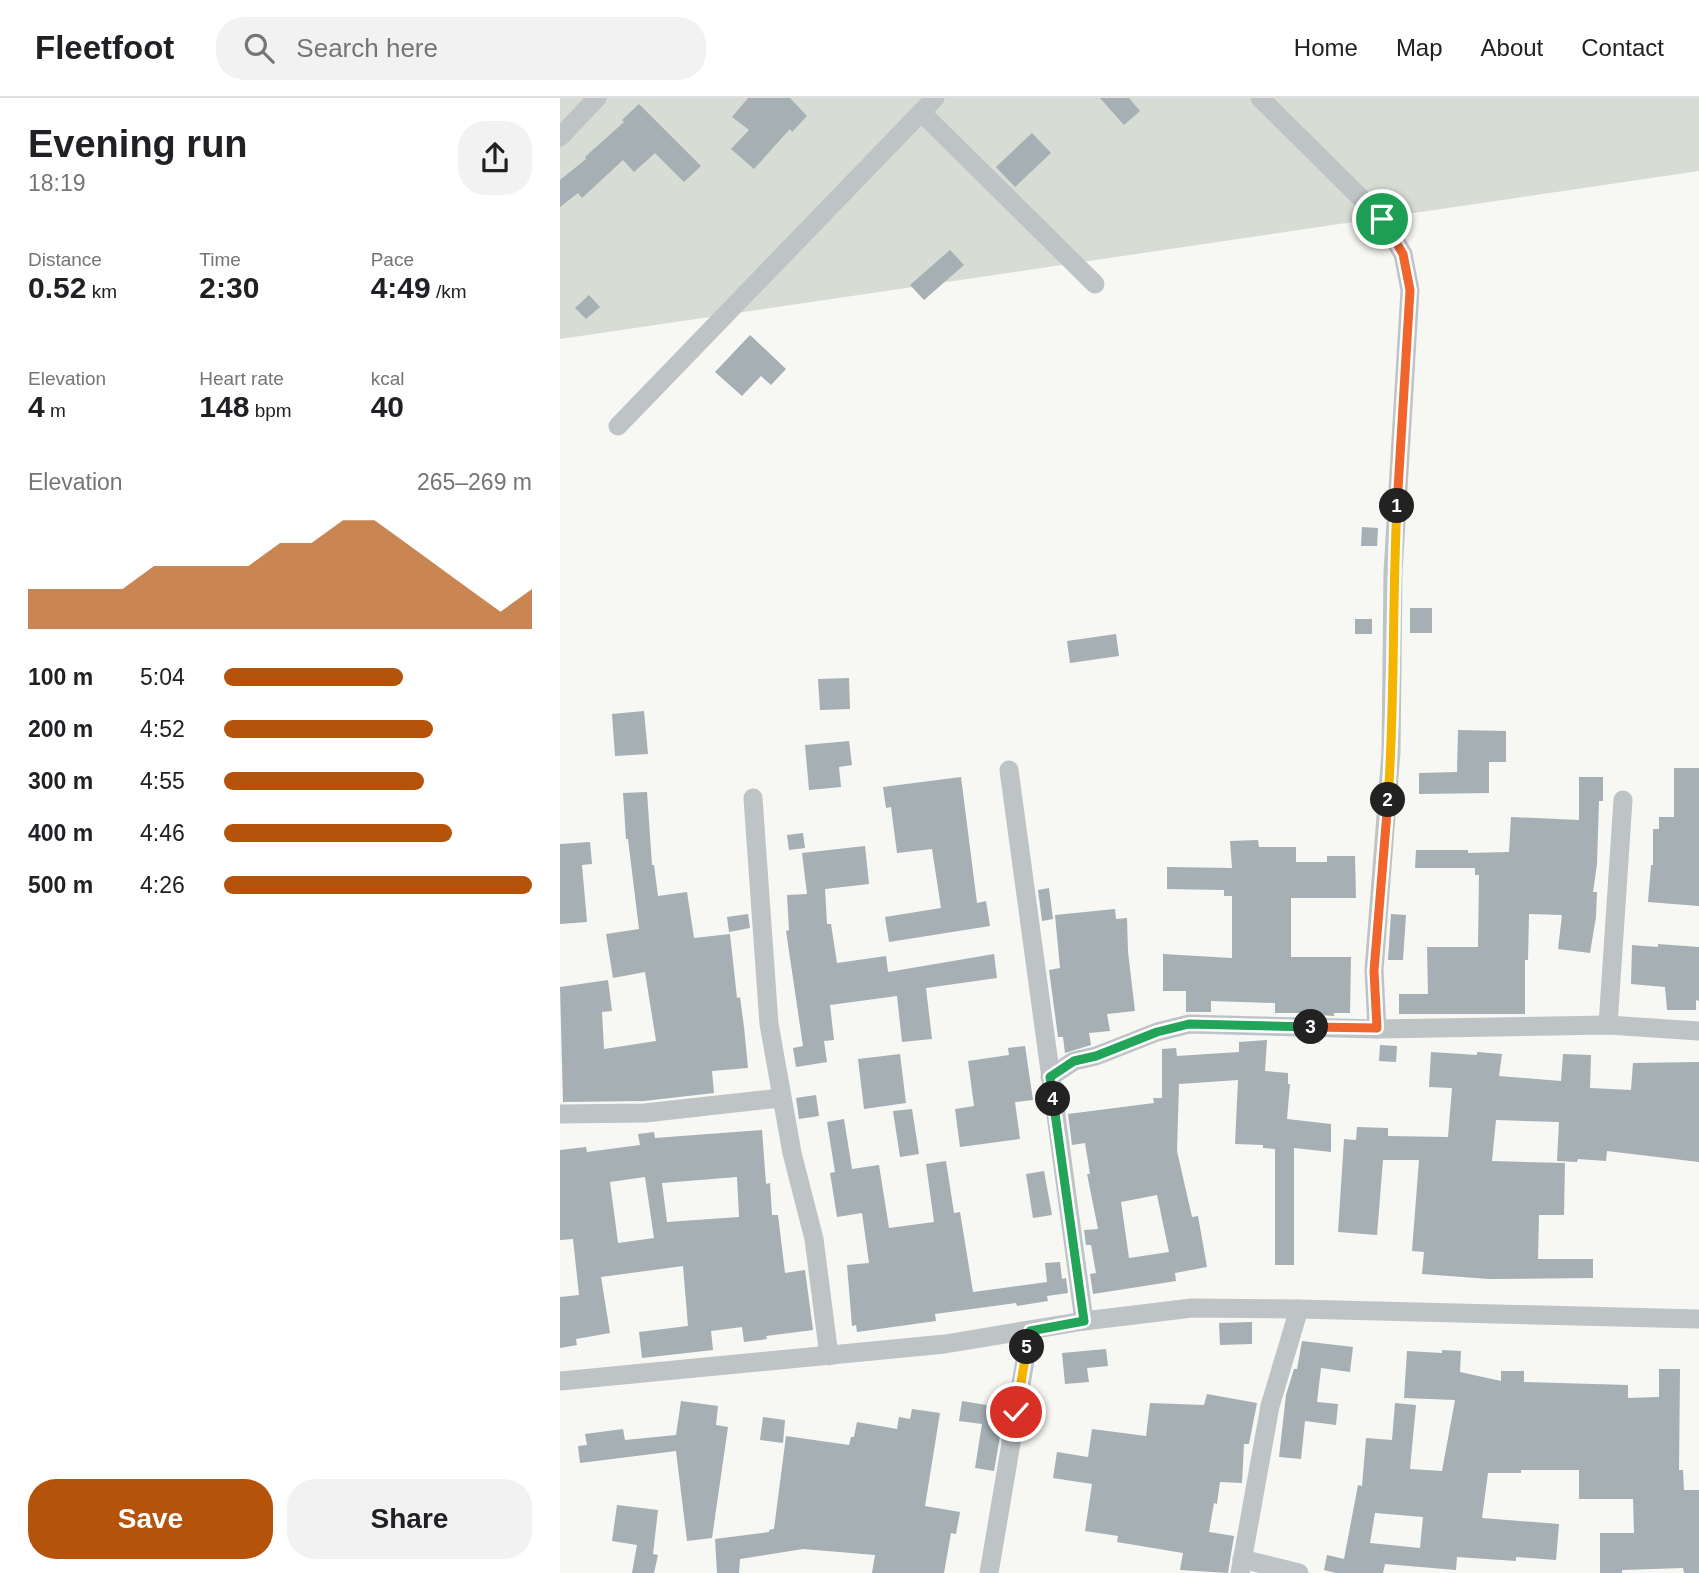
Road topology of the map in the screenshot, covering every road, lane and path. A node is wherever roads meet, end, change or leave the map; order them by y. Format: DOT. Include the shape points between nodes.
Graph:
graph roads {
  1 [pos="597,98"];
  2 [pos="1260,98"];
  3 [pos="928,105"];
  4 [pos="560,137"];
  5 [pos="1096,284"];
  6 [pos="618,426"];
  7 [pos="1009,770"];
  8 [pos="753,798"];
  9 [pos="1623,800"];
  10 [pos="1608,1025"];
  11 [pos="1377,1028"];
  12 [pos="1699,1031"];
  13 [pos="1050,1077"];
  14 [pos="780,1098"];
  15 [pos="560,1115"];
  16 [pos="1299,1309"];
  17 [pos="1699,1319"];
  18 [pos="1084,1321"];
  19 [pos="1030,1331"];
  20 [pos="829,1356"];
  21 [pos="560,1381"];
  22 [pos="1241,1566"];
  23 [pos="989,1573"];
  24 [pos="1299,1573"];
  1 -- 4 [label="street"];
  2 -- 11 [label="street" via="1382,219 1403,254 1410,290 1394,572 1391,752 1374,971"];
  3 -- 5 [label="street"];
  3 -- 6 [label="street"];
  7 -- 13 [label="street"];
  8 -- 14 [label="street" via="769,1024"];
  9 -- 10 [label="street"];
  10 -- 11 [label="street"];
  10 -- 12 [label="street"];
  11 -- 13 [label="street" via="1189,1024 1074,1061"];
  13 -- 18 [label="street"];
  14 -- 15 [label="street" via="645,1113"];
  14 -- 20 [label="street" via="814,1239"];
  16 -- 17 [label="street"];
  16 -- 18 [label="street" via="1192,1308"];
  16 -- 22 [label="street" via="1270,1406"];
  18 -- 19 [label="street"];
  19 -- 20 [label="street"];
  19 -- 23 [label="street"];
  20 -- 21 [label="street"];
  22 -- 24 [label="street"];
}
